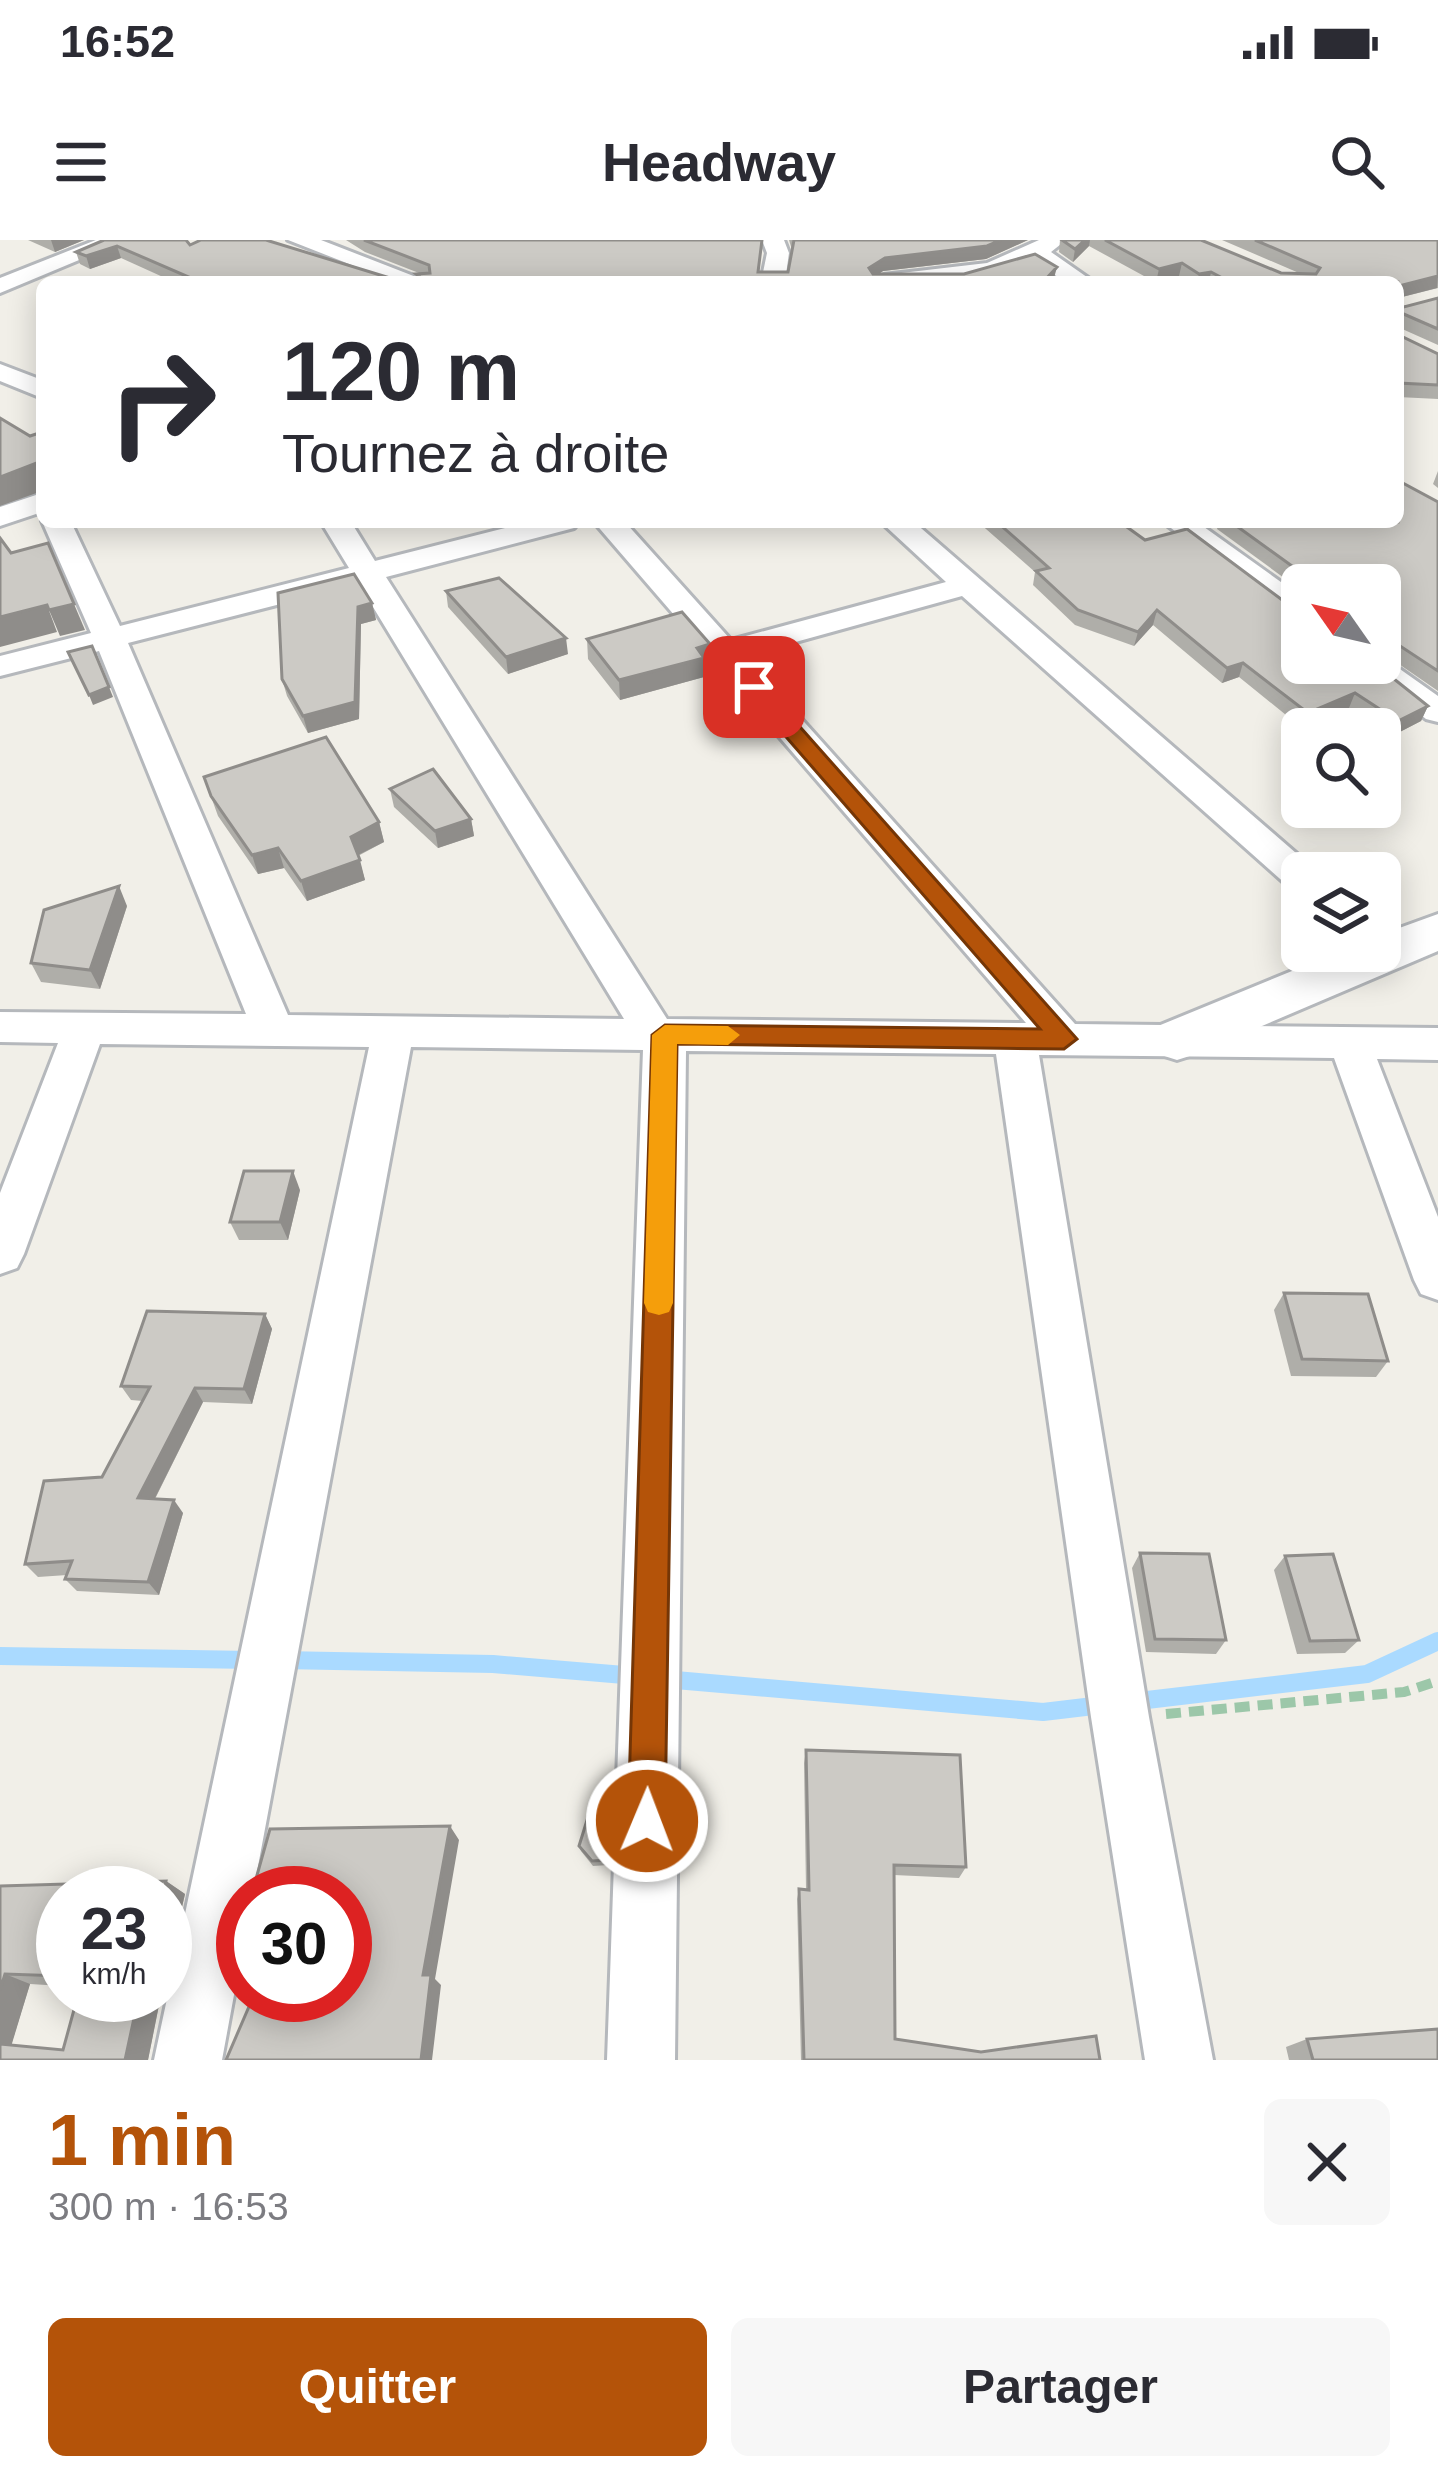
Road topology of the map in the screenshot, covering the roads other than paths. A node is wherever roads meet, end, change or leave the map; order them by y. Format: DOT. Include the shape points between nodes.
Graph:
graph roads {
  1 [pos="116,240"];
  2 [pos="299,240"];
  3 [pos="773,240"];
  4 [pos="1045,247"];
  5 [pos="48,267"];
  6 [pos="73,276"];
  7 [pos="400,276"];
  8 [pos="774,276"];
  9 [pos="957,276"];
  10 [pos="1076,276"];
  11 [pos="0,286"];
  12 [pos="0,372"];
  13 [pos="36,387"];
  14 [pos="36,504"];
  15 [pos="0,517"];
  16 [pos="59,528"];
  17 [pos="340,528"];
  18 [pos="540,528"];
  19 [pos="614,528"];
  20 [pos="903,528"];
  21 [pos="1186,528"];
  22 [pos="368,572"];
  23 [pos="968,585"];
  24 [pos="1281,598"];
  25 [pos="110,638"];
  26 [pos="723,652"];
  27 [pos="0,666"];
  28 [pos="1400,684"];
  29 [pos="1438,712"];
  30 [pos="1281,859"];
  31 [pos="1438,931"];
  32 [pos="1401,943"];
  33 [pos="1332,972"];
  34 [pos="0,1027"];
  35 [pos="85,1028"];
  36 [pos="273,1030"];
  37 [pos="393,1031"];
  38 [pos="660,1035"];
  39 [pos="1039,1039"];
  40 [pos="1178,1040"];
  41 [pos="1350,1042"];
  42 [pos="1438,1044"];
  43 [pos="0,1254"];
  44 [pos="1438,1280"];
  45 [pos="188,2060"];
  46 [pos="641,2060"];
  47 [pos="1179,2060"];
  1 -- 5 [label="street"];
  2 -- 7 [label="street"];
  3 -- 8 [label="street"];
  4 -- 9 [label="street" via="993,273"];
  4 -- 10 [label="street"];
  5 -- 6 [label="street"];
  5 -- 11 [label="street"];
  12 -- 13 [label="street"];
  14 -- 15 [label="street"];
  16 -- 25 [label="street"];
  17 -- 22 [label="street"];
  18 -- 22 [label="street"];
  19 -- 26 [label="street"];
  20 -- 23 [label="street"];
  21 -- 24 [label="street"];
  22 -- 25 [label="street"];
  22 -- 38 [label="street"];
  23 -- 26 [label="street"];
  23 -- 30 [label="street"];
  25 -- 27 [label="street"];
  25 -- 36 [label="street"];
  26 -- 39 [label="street"];
  28 -- 29 [label="street"];
  31 -- 32 [label="street"];
  33 -- 40 [label="street"];
  34 -- 35 [label="street"];
  35 -- 36 [label="street"];
  35 -- 43 [label="street"];
  36 -- 37 [label="street"];
  37 -- 38 [label="street"];
  37 -- 45 [label="street"];
  38 -- 39 [label="street"];
  38 -- 46 [label="street"];
  39 -- 40 [label="street"];
  39 -- 47 [label="street" via="1110,1653"];
  40 -- 41 [label="street"];
  41 -- 42 [label="street"];
  41 -- 44 [label="street"];
}
